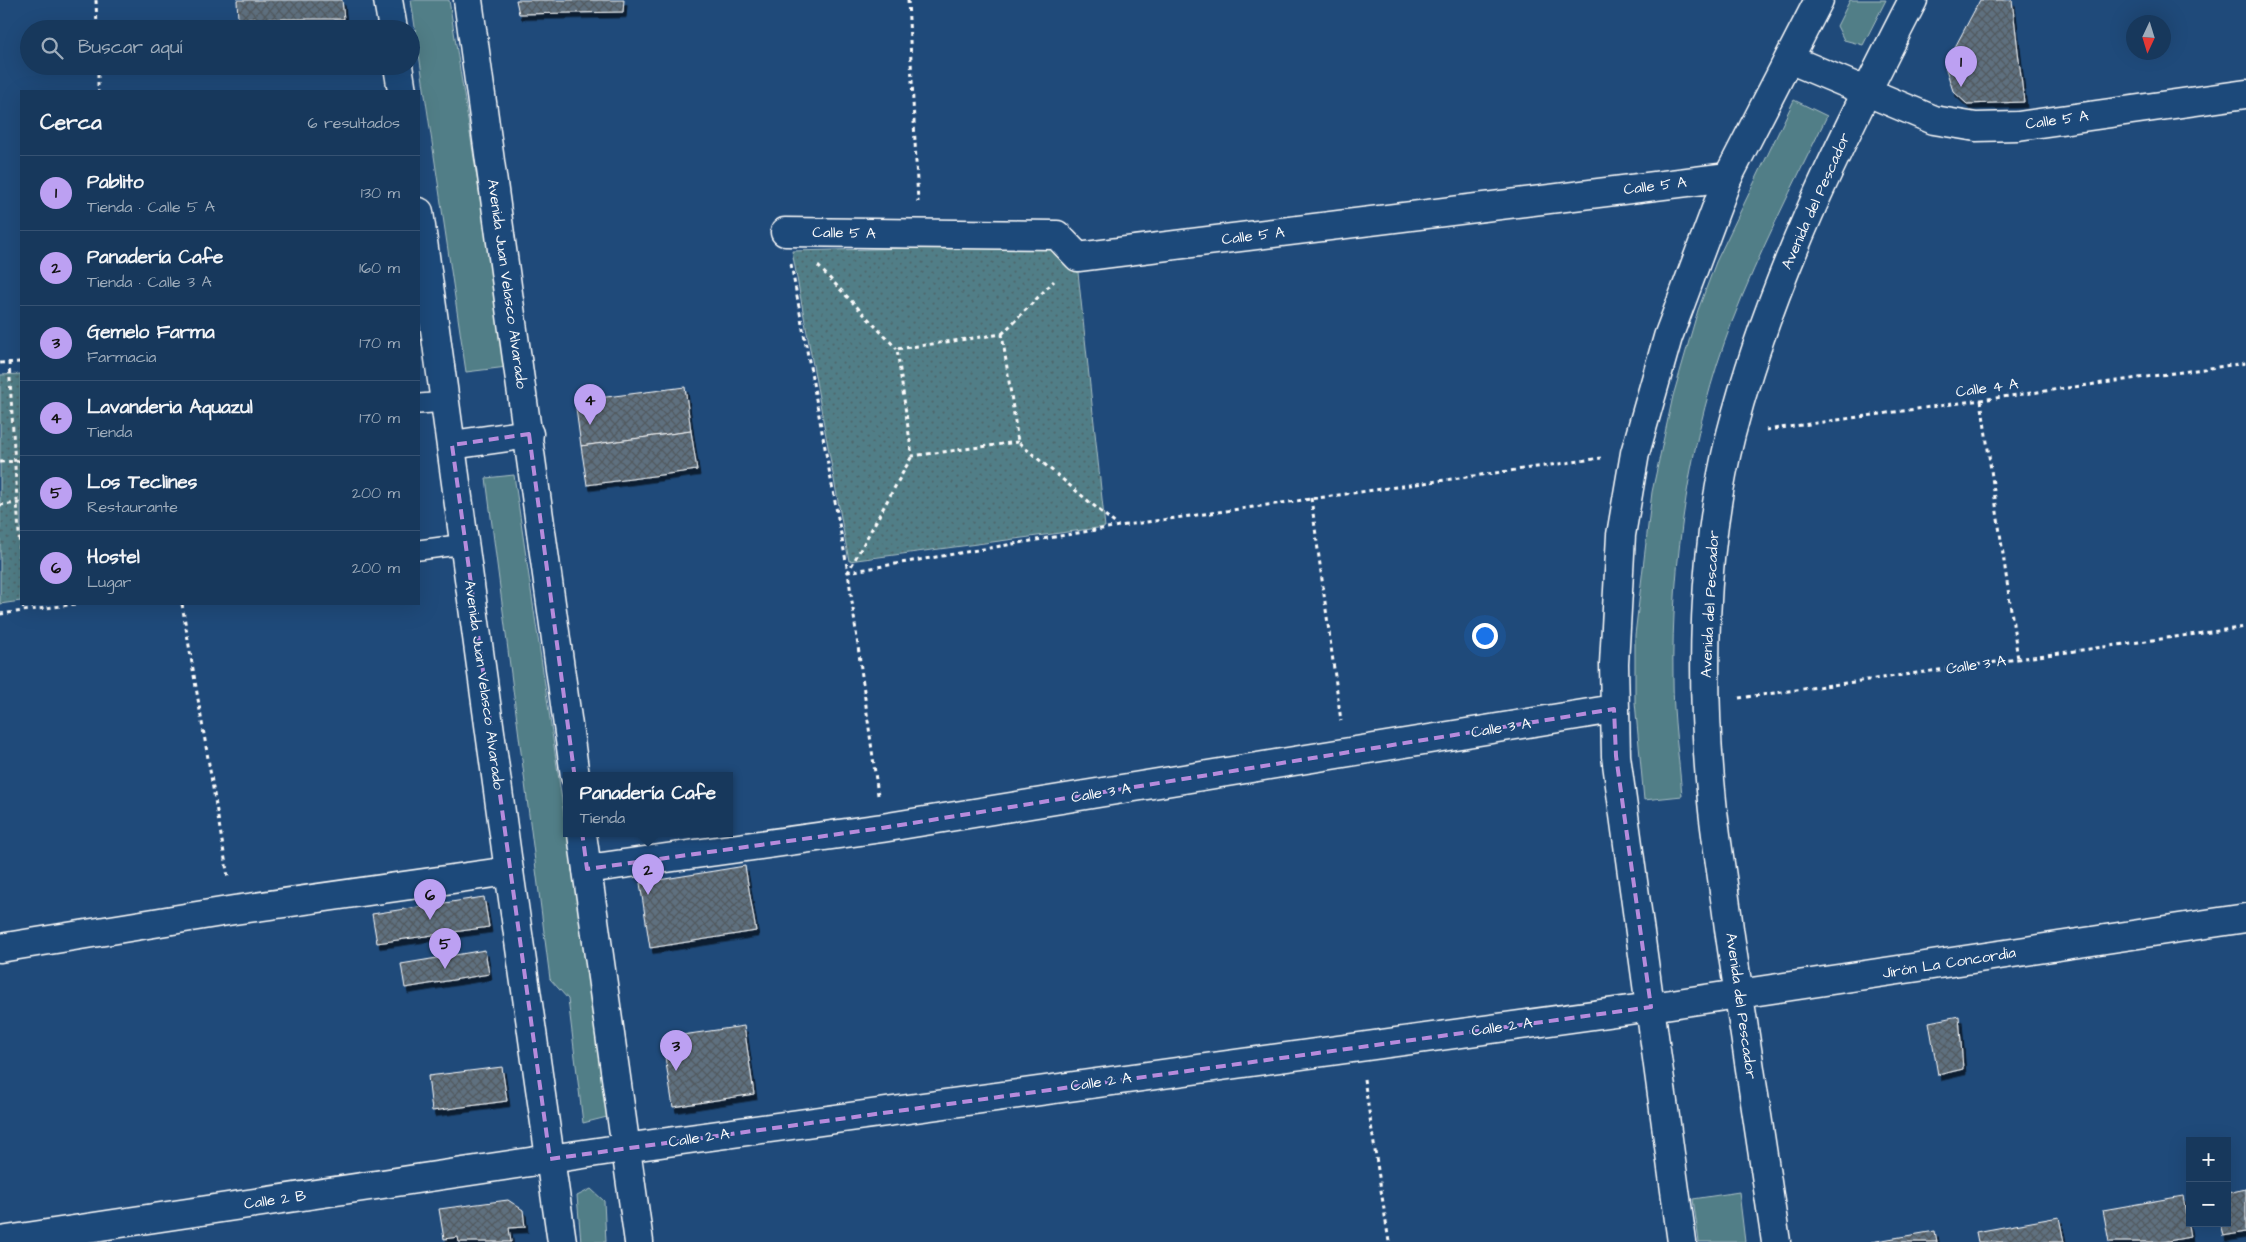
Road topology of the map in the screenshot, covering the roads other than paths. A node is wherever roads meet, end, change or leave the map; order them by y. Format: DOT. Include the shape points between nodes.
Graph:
graph roads {
  1 [pos="388,0"];
  2 [pos="468,0"];
  3 [pos="1819,0"];
  4 [pos="1913,0"];
  5 [pos="391,20"];
  6 [pos="1789,59"];
  7 [pos="399,75"];
  8 [pos="402,90"];
  9 [pos="1866,92"];
  10 [pos="2246,94"];
  11 [pos="1728,177"];
  12 [pos="420,219"];
  13 [pos="785,232"];
  14 [pos="446,402"];
  15 [pos="420,404"];
  16 [pos="529,434"];
  17 [pos="452,445"];
  18 [pos="465,544"];
  19 [pos="420,550"];
  20 [pos="1614,709"];
  21 [pos="574,772"];
  22 [pos="582,837"];
  23 [pos="587,869"];
  24 [pos="509,871"];
  25 [pos="2246,918"];
  26 [pos="0,948"];
  27 [pos="1738,994"];
  28 [pos="1651,1007"];
  29 [pos="624,1148"];
  30 [pos="550,1159"];
  31 [pos="0,1241"];
  32 [pos="562,1242"];
  33 [pos="639,1242"];
  34 [pos="1682,1242"];
  35 [pos="1776,1242"];
  1 -- 5 [label="street"];
  2 -- 16 [label="street, Avenida Juan Velasco Alvarado"];
  3 -- 6 [label="street"];
  4 -- 9 [label="street, Avenida del Pescador"];
  6 -- 9 [label="street, Calle 5 A"];
  6 -- 11 [label="street"];
  7 -- 8 [label="street"];
  9 -- 10 [label="street, Calle 5 A" via="1934,120 1976,127 2018,126"];
  9 -- 27 [label="street, Avenida del Pescador" via="1802,226 1753,358 1730,436 1717,505 1705,641 1706,703 1712,800"];
  11 -- 13 [label="street, Calle 5 A" via="1078,257 1057,236"];
  11 -- 20 [label="street" via="1668,337 1635,453 1621,535"];
  12 -- 14 [label="street, Avenida Juan Velasco Alvarado"];
  14 -- 15 [label="lane"];
  14 -- 17 [label="street, Avenida Juan Velasco Alvarado"];
  16 -- 17 [label="street"];
  16 -- 21 [label="street, Avenida Juan Velasco Alvarado"];
  17 -- 18 [label="street, Avenida Juan Velasco Alvarado"];
  18 -- 19 [label="lane"];
  18 -- 24 [label="street, Avenida Juan Velasco Alvarado"];
  20 -- 23 [label="street, Calle 3 A" via="882,828"];
  20 -- 28 [label="street" via="1616,756"];
  22 -- 23 [label="street"];
  23 -- 29 [label="street"];
  24 -- 26 [label="street" via="234,910"];
  24 -- 30 [label="street, Avenida Juan Velasco Alvarado"];
  25 -- 27 [label="street, Jirón La Concordia"];
  27 -- 28 [label="street, Jirón La Concordia"];
  27 -- 35 [label="street, Avenida del Pescador"];
  28 -- 29 [label="street, Calle 2 A"];
  28 -- 34 [label="street"];
  29 -- 30 [label="street, Calle 2 A"];
  29 -- 33 [label="street"];
  30 -- 31 [label="street, Calle 2 B"];
  30 -- 32 [label="street, Avenida Juan Velasco Alvarado"];
}
